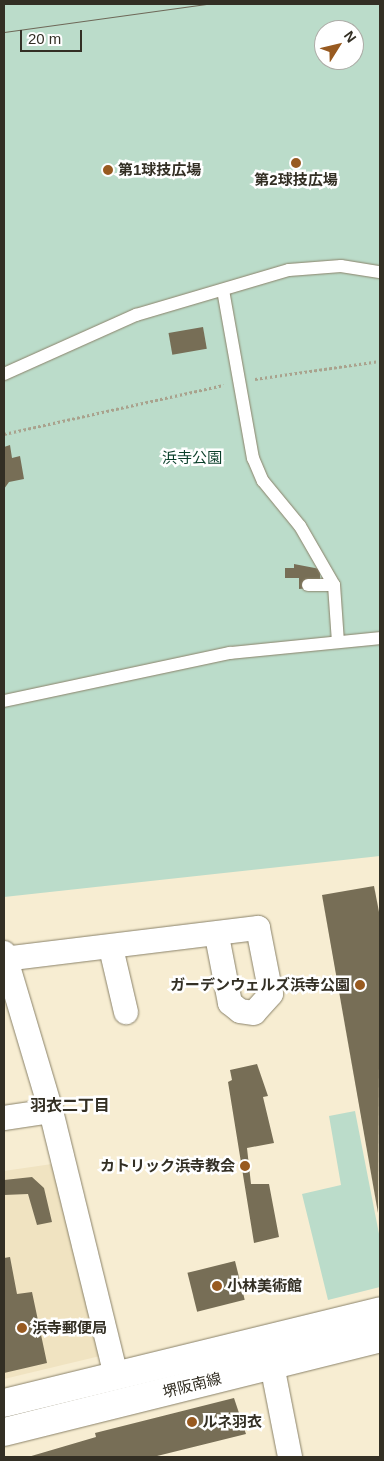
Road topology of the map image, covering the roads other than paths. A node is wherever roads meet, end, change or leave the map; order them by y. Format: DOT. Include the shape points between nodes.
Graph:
graph roads {
  1 [pos="380,272"];
  2 [pos="223,290"];
  3 [pos="4,374"];
  4 [pos="308,585"];
  5 [pos="334,585"];
  6 [pos="380,638"];
  7 [pos="338,642"];
  8 [pos="4,701"];
  9 [pos="216,936"];
  10 [pos="112,948"];
  11 [pos="4,957"];
  12 [pos="126,1012"];
  13 [pos="51,1111"];
  14 [pos="4,1118"];
  15 [pos="380,1311"];
  16 [pos="380,1338"];
  17 [pos="272,1365"];
  18 [pos="116,1375"];
  19 [pos="4,1403"];
  20 [pos="4,1432"];
  21 [pos="290,1457"];
  1 -- 2 [label="lane" via="315,266"];
  2 -- 3 [label="lane" via="136,315"];
  2 -- 5 [label="lane" via="253,458 263,481 300,526"];
  4 -- 5 [label="lane"];
  5 -- 7 [label="lane"];
  6 -- 7 [label="lane"];
  7 -- 8 [label="lane" via="230,653"];
  9 -- 10 [label="street"];
  10 -- 11 [label="street"];
  10 -- 12 [label="street"];
  11 -- 13 [label="street"];
  13 -- 14 [label="street"];
  13 -- 18 [label="street"];
  15 -- 18 [label="main road, 堺阪南線"];
  16 -- 17 [label="main road, 堺阪南線"];
  17 -- 20 [label="main road, 堺阪南線"];
  17 -- 21 [label="street"];
  18 -- 19 [label="main road, 堺阪南線"];
}
